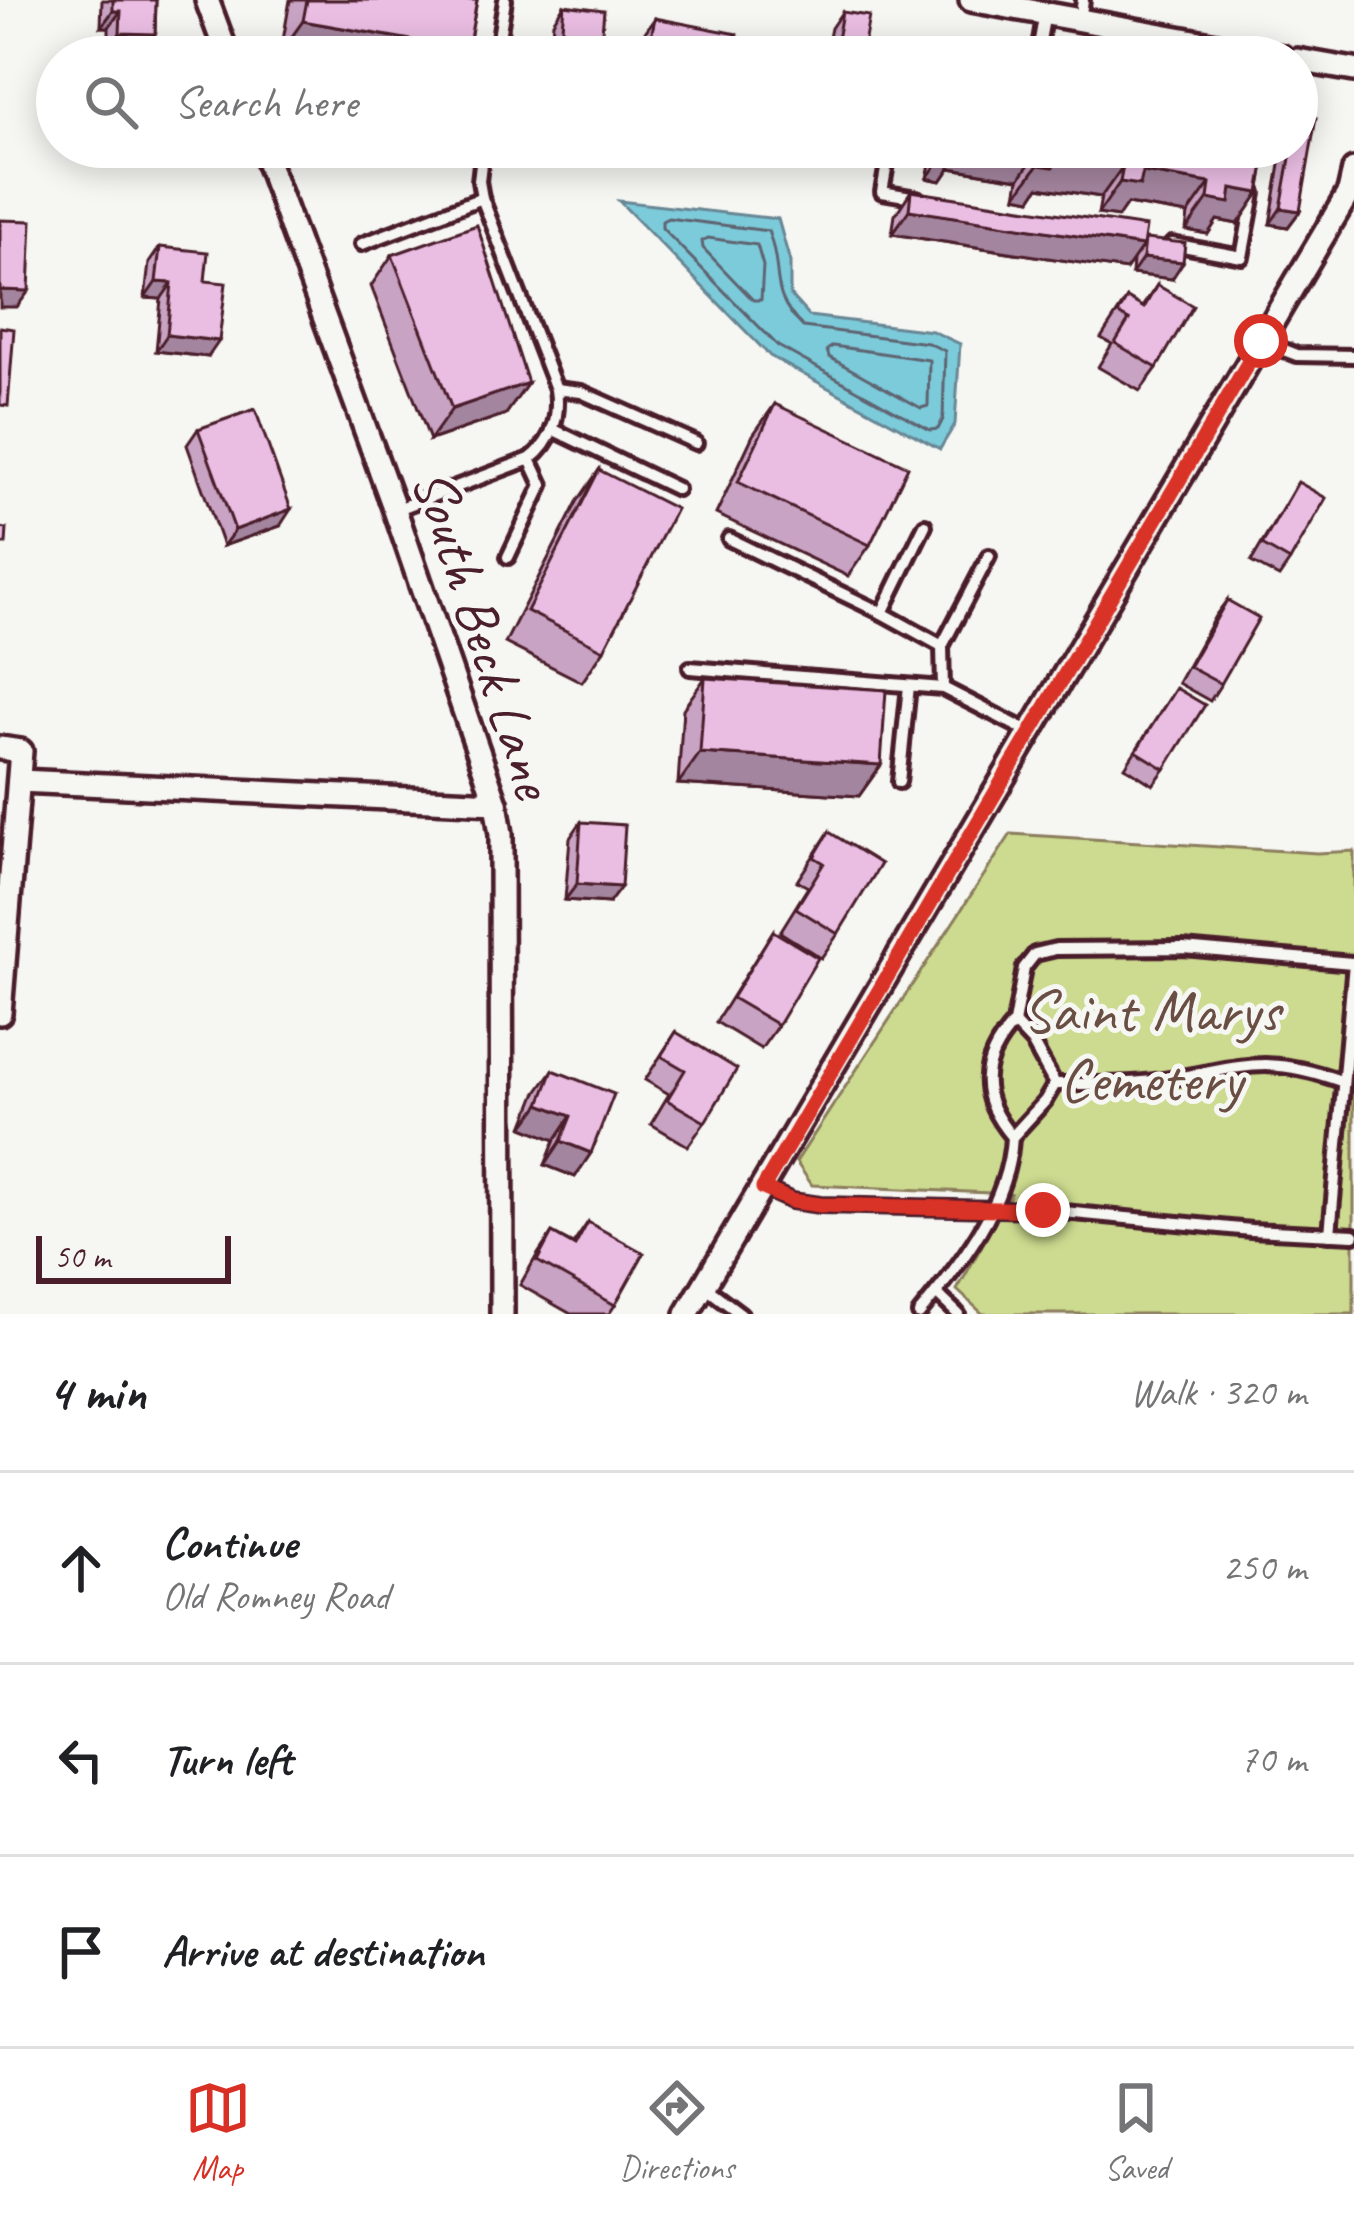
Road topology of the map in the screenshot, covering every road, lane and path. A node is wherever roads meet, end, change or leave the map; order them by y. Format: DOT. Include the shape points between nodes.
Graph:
graph roads {
  1 [pos="207,0"];
  2 [pos="505,0"];
  3 [pos="971,0"];
  4 [pos="1081,10"];
  5 [pos="1045,14"];
  6 [pos="220,36"];
  7 [pos="499,36"];
  8 [pos="1041,36"];
  9 [pos="1192,36"];
  10 [pos="1318,64"];
  11 [pos="1354,70"];
  12 [pos="270,168"];
  13 [pos="481,168"];
  14 [pos="886,168"];
  15 [pos="1258,169"];
  16 [pos="1354,170"];
  17 [pos="482,198"];
  18 [pos="927,200"];
  19 [pos="1152,241"];
  20 [pos="362,244"];
  21 [pos="1261,341"];
  22 [pos="1354,356"];
  23 [pos="556,389"];
  24 [pos="552,429"];
  25 [pos="696,443"];
  26 [pos="530,460"];
  27 [pos="677,489"];
  28 [pos="395,510"];
  29 [pos="925,525"];
  30 [pos="728,539"];
  31 [pos="989,556"];
  32 [pos="508,557"];
  33 [pos="882,613"];
  34 [pos="942,646"];
  35 [pos="690,668"];
  36 [pos="909,686"];
  37 [pos="943,688"];
  38 [pos="1031,733"];
  39 [pos="0,748"];
  40 [pos="19,781"];
  41 [pos="899,782"];
  42 [pos="496,803"];
  43 [pos="1353,963"];
  44 [pos="0,1013"];
  45 [pos="1014,1023"];
  46 [pos="1341,1081"];
  47 [pos="1054,1084"];
  48 [pos="1012,1137"];
  49 [pos="763,1188"];
  50 [pos="993,1208"];
  51 [pos="1330,1234"];
  52 [pos="1354,1235"];
  53 [pos="704,1286"];
  54 [pos="936,1293"];
  55 [pos="502,1314"];
  56 [pos="687,1314"];
  57 [pos="741,1314"];
  58 [pos="919,1314"];
  59 [pos="958,1314"];
  1 -- 6 [label="street"];
  2 -- 7 [label="lane"];
  3 -- 5 [label="street"];
  4 -- 5 [label="street"];
  4 -- 9 [label="street"];
  5 -- 8 [label="lane"];
  10 -- 11 [label="street"];
  12 -- 28 [label="street, South Beck Lane"];
  13 -- 17 [label="lane"];
  14 -- 18 [label="lane" via="882,192"];
  15 -- 19 [label="lane" via="1242,257"];
  16 -- 21 [label="street" via="1349,192"];
  17 -- 20 [label="lane"];
  17 -- 23 [label="lane"];
  21 -- 22 [label="lane" via="1297,355"];
  21 -- 38 [label="street"];
  23 -- 24 [label="lane"];
  23 -- 25 [label="lane" via="581,392"];
  24 -- 26 [label="lane"];
  24 -- 27 [label="lane"];
  26 -- 28 [label="lane"];
  26 -- 32 [label="lane" via="542,485"];
  28 -- 42 [label="street, South Beck Lane"];
  29 -- 33 [label="lane"];
  30 -- 33 [label="lane"];
  31 -- 34 [label="lane"];
  33 -- 34 [label="lane"];
  34 -- 37 [label="lane"];
  35 -- 36 [label="lane"];
  36 -- 37 [label="lane"];
  36 -- 41 [label="lane"];
  37 -- 38 [label="lane"];
  38 -- 49 [label="street"];
  39 -- 40 [label="street" via="21,751"];
  40 -- 42 [label="street"];
  40 -- 44 [label="street"];
  42 -- 55 [label="street, South Beck Lane"];
  43 -- 45 [label="lane" via="1183,948 1056,949 1035,954 1024,968"];
  43 -- 46 [label="lane"];
  45 -- 47 [label="lane"];
  45 -- 48 [label="lane" via="993,1046 986,1082"];
  46 -- 47 [label="lane" via="1253,1063 1146,1082"];
  46 -- 51 [label="lane"];
  47 -- 48 [label="lane"];
  48 -- 50 [label="lane"];
  49 -- 50 [label="lane" via="820,1205"];
  49 -- 53 [label="street"];
  50 -- 51 [label="lane"];
  50 -- 54 [label="lane"];
  51 -- 52 [label="lane"];
  53 -- 56 [label="street"];
  53 -- 57 [label="lane"];
  54 -- 58 [label="lane"];
  54 -- 59 [label="lane"];
}
